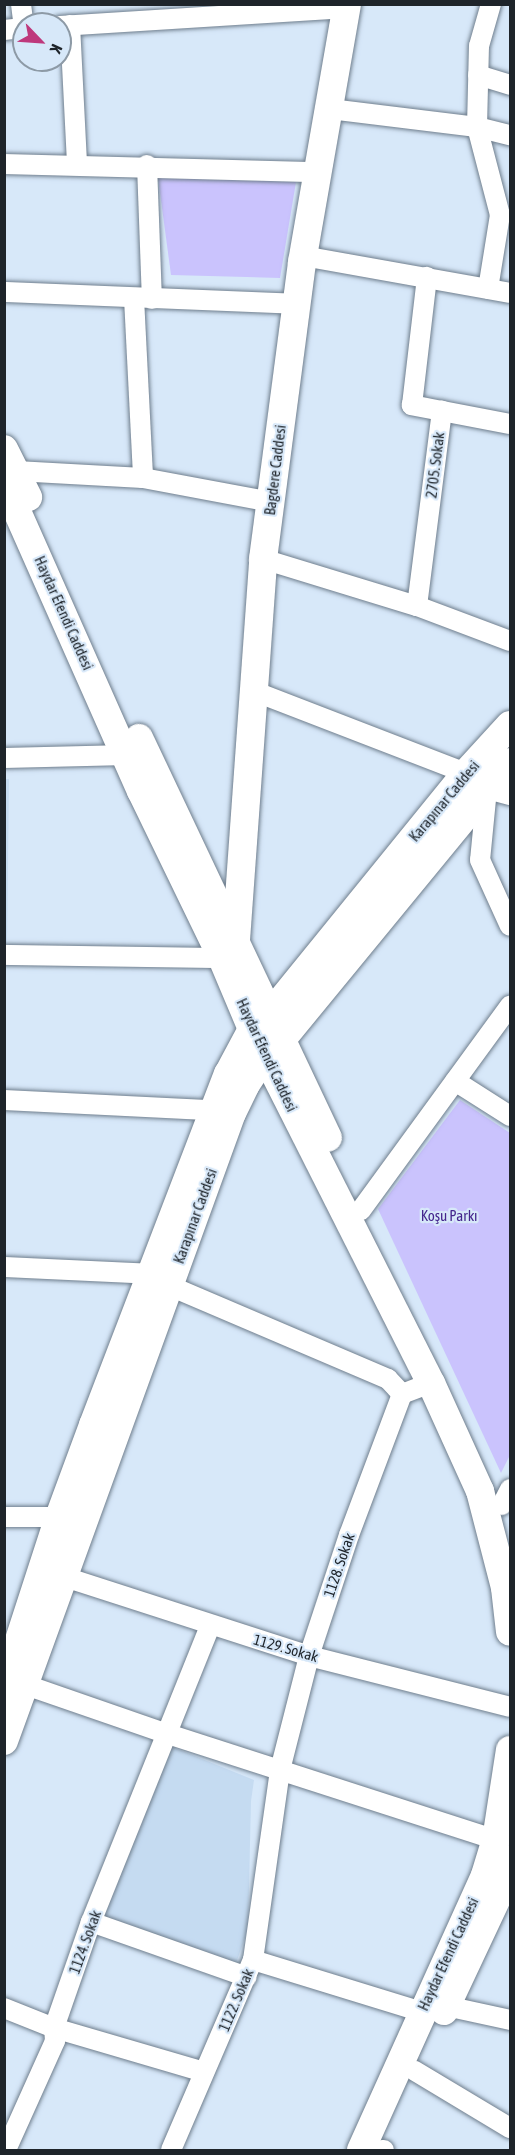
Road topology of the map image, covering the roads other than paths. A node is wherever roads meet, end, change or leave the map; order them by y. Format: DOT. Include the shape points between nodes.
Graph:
graph roads {
  1 [pos="491,4"];
  2 [pos="346,6"];
  3 [pos="151,12"];
  4 [pos="72,25"];
  5 [pos="69,72"];
  6 [pos="478,75"];
  7 [pos="510,85"];
  8 [pos="330,109"];
  9 [pos="477,127"];
  10 [pos="510,135"];
  11 [pos="4,164"];
  12 [pos="77,164"];
  13 [pos="147,165"];
  14 [pos="318,172"];
  15 [pos="303,256"];
  16 [pos="427,278"];
  17 [pos="488,289"];
  18 [pos="4,292"];
  19 [pos="510,293"];
  20 [pos="143,298"];
  21 [pos="297,304"];
  22 [pos="442,411"];
  23 [pos="510,424"];
  24 [pos="7,476"];
  25 [pos="143,478"];
  26 [pos="271,502"];
  27 [pos="263,559"];
  28 [pos="417,606"];
  29 [pos="510,641"];
  30 [pos="256,692"];
  31 [pos="510,725"];
  32 [pos="127,755"];
  33 [pos="4,758"];
  34 [pos="510,762"];
  35 [pos="488,786"];
  36 [pos="510,926"];
  37 [pos="229,949"];
  38 [pos="4,955"];
  39 [pos="510,1006"];
  40 [pos="268,1034"];
  41 [pos="455,1081"];
  42 [pos="4,1100"];
  43 [pos="212,1110"];
  44 [pos="510,1116"];
  45 [pos="361,1210"];
  46 [pos="4,1267"];
  47 [pos="160,1280"];
  48 [pos="431,1383"];
  49 [pos="402,1394"];
  50 [pos="506,1497"];
  51 [pos="4,1517"];
  52 [pos="59,1517"];
  53 [pos="510,1532"];
  54 [pos="65,1577"];
  55 [pos="210,1626"];
  56 [pos="510,1632"];
  57 [pos="309,1656"];
  58 [pos="10,1684"];
  59 [pos="510,1707"];
  60 [pos="165,1733"];
  61 [pos="4,1741"];
  62 [pos="510,1750"];
  63 [pos="280,1770"];
  64 [pos="506,1864"];
  65 [pos="91,1922"];
  66 [pos="250,1969"];
  67 [pos="4,2008"];
  68 [pos="434,2009"];
  69 [pos="510,2020"];
  70 [pos="54,2028"];
  71 [pos="416,2071"];
  72 [pos="204,2072"];
  73 [pos="510,2128"];
  74 [pos="377,2150"];
  75 [pos="6,2151"];
  76 [pos="171,2151"];
  1 -- 6 [label="street" via="479,46"];
  2 -- 3 [label="street"];
  2 -- 8 [label="main road, Bagdere Caddesi"];
  3 -- 4 [label="street"];
  5 -- 12 [label="street"];
  6 -- 7 [label="street"];
  6 -- 9 [label="street"];
  8 -- 9 [label="street"];
  8 -- 14 [label="main road, Bagdere Caddesi"];
  9 -- 10 [label="street"];
  9 -- 17 [label="street" via="500,215"];
  11 -- 12 [label="street"];
  12 -- 13 [label="street"];
  13 -- 14 [label="street"];
  13 -- 20 [label="street"];
  14 -- 15 [label="main road, Bagdere Caddesi"];
  15 -- 16 [label="street"];
  15 -- 21 [label="main road, Bagdere Caddesi"];
  16 -- 17 [label="street"];
  16 -- 22 [label="street, 2705. Sokak" via="412,405"];
  17 -- 19 [label="street"];
  18 -- 20 [label="street"];
  20 -- 21 [label="street"];
  20 -- 25 [label="street"];
  21 -- 26 [label="main road, Bagdere Caddesi"];
  22 -- 23 [label="street"];
  22 -- 28 [label="street, 2705. Sokak"];
  24 -- 25 [label="street"];
  24 -- 32 [label="main road, Haydar Efendi Caddesi"];
  24 -- 37 [label="main road, Haydar Efendi Caddesi"];
  25 -- 26 [label="street"];
  26 -- 27 [label="main road, Bagdere Caddesi"];
  27 -- 28 [label="street"];
  27 -- 30 [label="main road, Bagdere Caddesi"];
  28 -- 29 [label="street"];
  30 -- 35 [label="street"];
  30 -- 37 [label="main road, Bagdere Caddesi"];
  31 -- 35 [label="main road, Karapınar Caddesi"];
  32 -- 33 [label="street"];
  32 -- 37 [label="main road, Haydar Efendi Caddesi" via="141,791"];
  34 -- 35 [label="main road, Karapınar Caddesi"];
  35 -- 36 [label="street" via="480,860"];
  35 -- 40 [label="main road, Karapınar Caddesi"];
  37 -- 38 [label="street"];
  37 -- 40 [label="main road, Haydar Efendi Caddesi"];
  39 -- 41 [label="street"];
  40 -- 43 [label="main road, Karapınar Caddesi"];
  40 -- 45 [label="main road, Haydar Efendi Caddesi"];
  40 -- 47 [label="main road, Karapınar Caddesi"];
  40 -- 48 [label="main road, Haydar Efendi Caddesi"];
  41 -- 44 [label="street"];
  41 -- 45 [label="street"];
  42 -- 43 [label="street"];
  43 -- 47 [label="main road, Karapınar Caddesi"];
  45 -- 50 [label="main road, Haydar Efendi Caddesi"];
  46 -- 47 [label="street"];
  47 -- 49 [label="street" via="388,1378"];
  47 -- 52 [label="main road, Karapınar Caddesi"];
  47 -- 54 [label="main road, Karapınar Caddesi"];
  48 -- 49 [label="street"];
  48 -- 56 [label="main road, Haydar Efendi Caddesi" via="480,1491 505,1588"];
  49 -- 57 [label="street, 1128. Sokak" via="348,1535"];
  50 -- 53 [label="main road, Haydar Efendi Caddesi"];
  51 -- 52 [label="street"];
  52 -- 58 [label="main road, Karapınar Caddesi"];
  54 -- 55 [label="street, 1129. Sokak"];
  54 -- 58 [label="main road, Karapınar Caddesi"];
  55 -- 57 [label="street, 1129. Sokak"];
  55 -- 60 [label="street, 1124. Sokak"];
  57 -- 59 [label="street, 1129. Sokak"];
  57 -- 63 [label="street, 1128. Sokak"];
  58 -- 60 [label="street"];
  58 -- 61 [label="main road, Karapınar Caddesi"];
  60 -- 63 [label="street"];
  60 -- 65 [label="street, 1124. Sokak"];
  62 -- 64 [label="main road, Haydar Efendi Caddesi"];
  63 -- 64 [label="street"];
  63 -- 66 [label="street, 1122. Sokak"];
  64 -- 68 [label="main road, Haydar Efendi Caddesi"];
  64 -- 68 [label="main road, Haydar Efendi Caddesi" via="485,1875"];
  65 -- 66 [label="street"];
  65 -- 70 [label="street, 1124. Sokak"];
  66 -- 68 [label="street"];
  66 -- 72 [label="street, 1122. Sokak"];
  67 -- 70 [label="street"];
  68 -- 69 [label="street"];
  68 -- 71 [label="main road, Haydar Efendi Caddesi"];
  68 -- 74 [label="main road, Haydar Efendi Caddesi"];
  70 -- 72 [label="street"];
  70 -- 75 [label="street, 1124. Sokak" via="55,2042"];
  71 -- 73 [label="street"];
  71 -- 74 [label="main road, Haydar Efendi Caddesi"];
  72 -- 76 [label="street, 1122. Sokak"];
}
